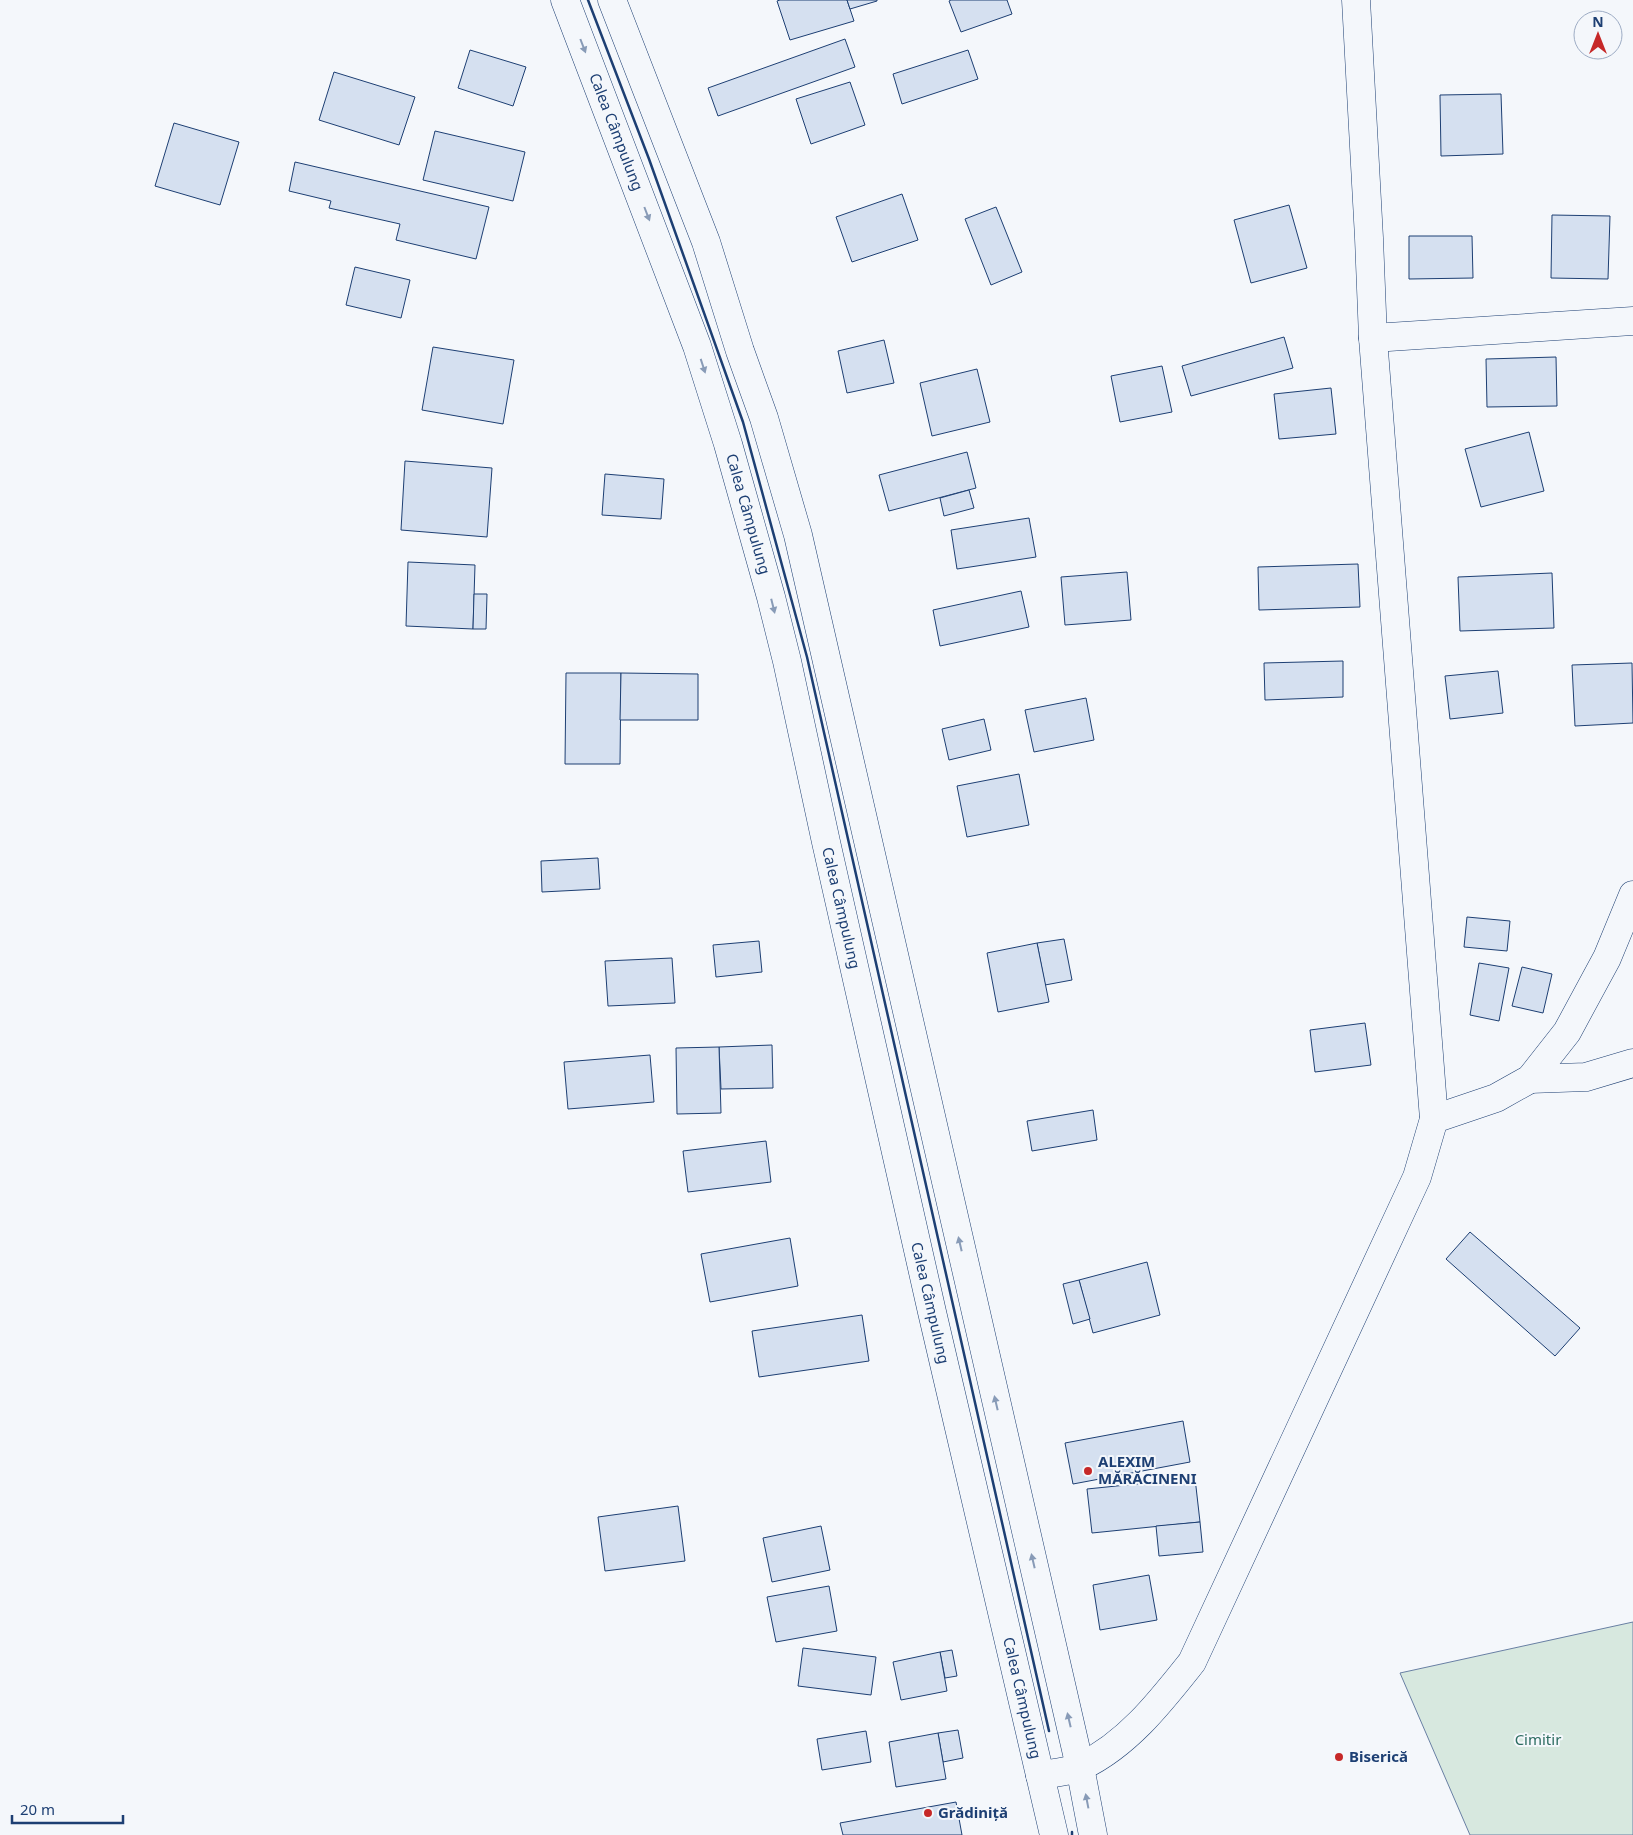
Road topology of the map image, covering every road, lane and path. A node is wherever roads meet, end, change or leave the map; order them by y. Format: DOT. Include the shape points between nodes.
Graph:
graph roads {
  1 [pos="565,0"];
  2 [pos="612,0"];
  3 [pos="1356,0"];
  4 [pos="1633,321"];
  5 [pos="1373,338"];
  6 [pos="1633,895"];
  7 [pos="1633,1063"];
  8 [pos="1530,1079"];
  9 [pos="1434,1119"];
  10 [pos="1080,1767"];
  11 [pos="1040,1775"];
  12 [pos="1054,1835"];
  13 [pos="1094,1835"];
  1 -- 11 [label="main road, Calea Câmpulung, one-way" via="697,346 771,597"];
  10 -- 2 [label="main road, one-way" via="798,535 764,418 706,242"];
  3 -- 5 [label="main road"];
  4 -- 5 [label="main road"];
  5 -- 9 [label="main road"];
  6 -- 8 [label="main road" via="1608,958 1567,1032"];
  7 -- 8 [label="main road" via="1586,1077"];
  8 -- 9 [label="main road" via="1496,1098"];
  9 -- 10 [label="main road" via="1417,1177 1192,1662 1160,1704 1111,1749"];
  10 -- 11 [label="main road"];
  13 -- 10 [label="main road, one-way"];
  11 -- 12 [label="main road, Calea Câmpulung"];
}
